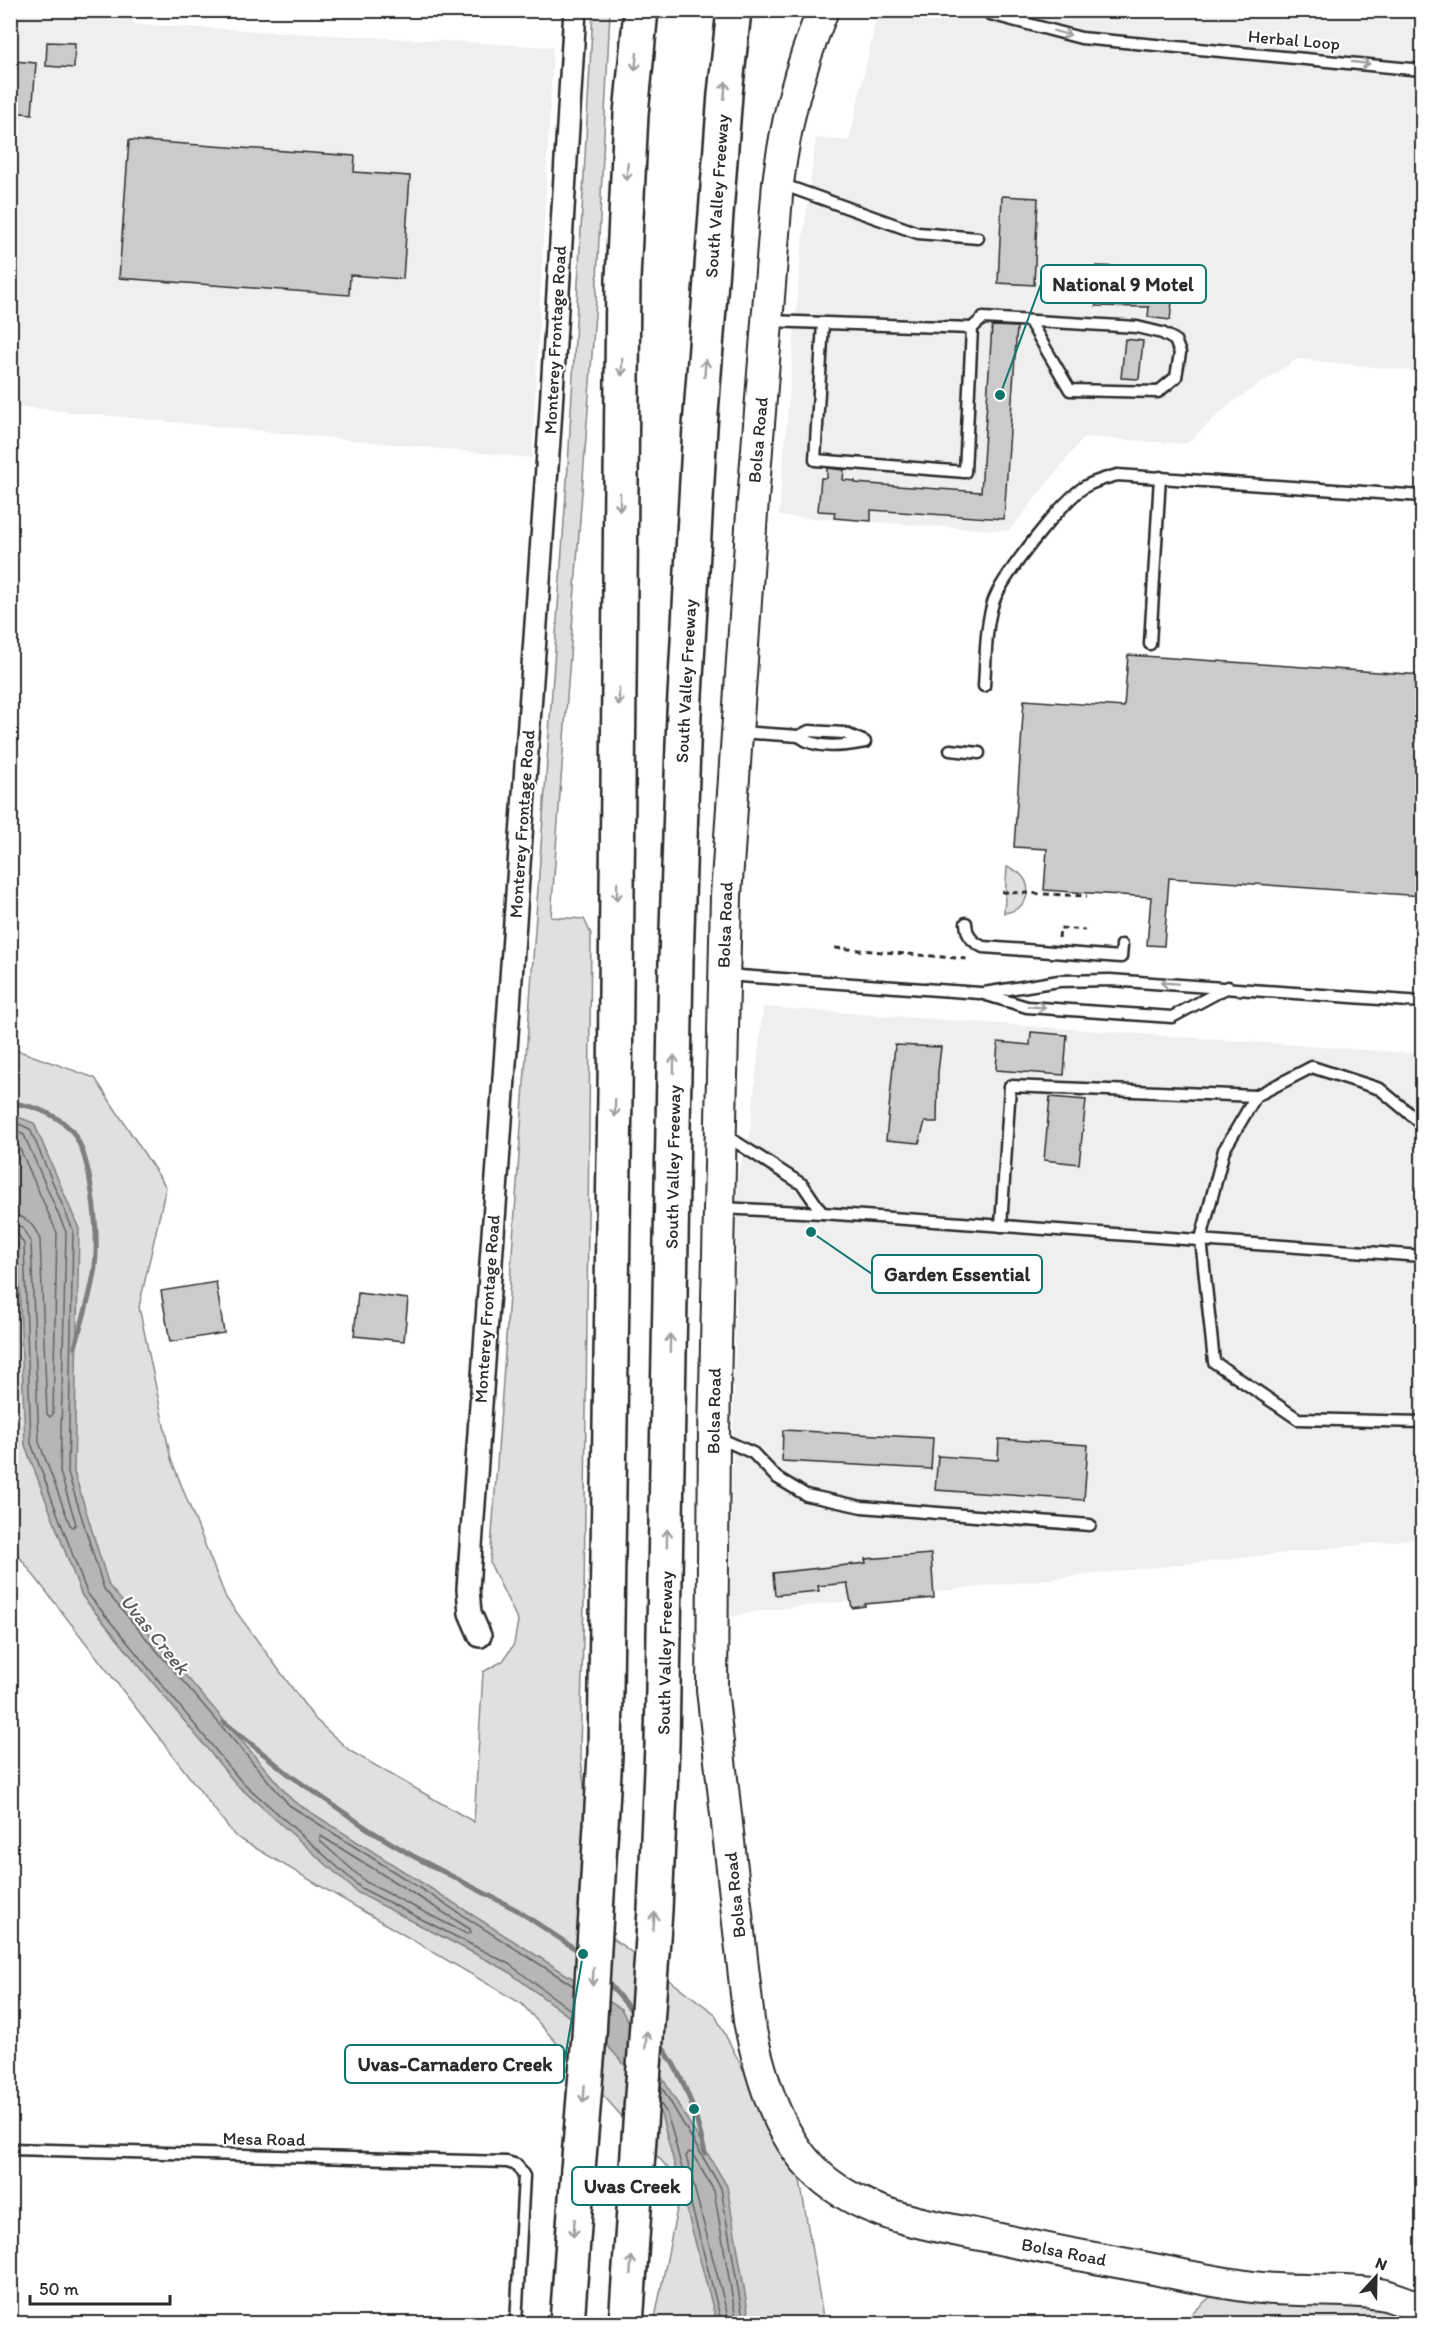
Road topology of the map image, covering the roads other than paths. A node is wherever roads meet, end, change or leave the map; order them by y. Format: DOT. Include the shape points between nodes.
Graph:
graph roads {
  1 [pos="575,10"];
  2 [pos="641,10"];
  3 [pos="734,10"];
  4 [pos="823,10"];
  5 [pos="987,10"];
  6 [pos="1422,70"];
  7 [pos="778,183"];
  8 [pos="978,238"];
  9 [pos="768,321"];
  10 [pos="1030,322"];
  11 [pos="823,324"];
  12 [pos="972,328"];
  13 [pos="1160,477"];
  14 [pos="1422,496"];
  15 [pos="1150,644"];
  16 [pos="984,686"];
  17 [pos="736,732"];
  18 [pos="799,736"];
  19 [pos="950,750"];
  20 [pos="979,753"];
  21 [pos="966,923"];
  22 [pos="1122,945"];
  23 [pos="723,974"];
  24 [pos="1228,987"];
  25 [pos="980,993"];
  26 [pos="1422,1002"];
  27 [pos="1256,1096"];
  28 [pos="1422,1124"];
  29 [pos="720,1132"];
  30 [pos="719,1208"];
  31 [pos="822,1213"];
  32 [pos="1001,1226"];
  33 [pos="1201,1239"];
  34 [pos="1422,1256"];
  35 [pos="1422,1419"];
  36 [pos="714,1435"];
  37 [pos="1090,1525"];
  38 [pos="480,1636"];
  39 [pos="10,2149"];
  40 [pos="1422,2310"];
  41 [pos="516,2324"];
  42 [pos="567,2324"];
  43 [pos="626,2324"];
  1 -- 38 [label="street, Monterey Frontage Road" via="550,425 468,1589 470,1613"];
  2 -- 42 [label="highway, one-way" via="631,114 623,279 605,1754"];
  43 -- 3 [label="highway, South Valley Freeway, one-way" via="650,1980 664,1698 683,737 700,427"];
  4 -- 7 [label="main road, Bolsa Road" via="788,112"];
  5 -- 6 [label="lane, Herbal Loop, one-way" via="1081,38"];
  7 -- 8 [label="lane" via="918,233"];
  7 -- 9 [label="main road, Bolsa Road"];
  9 -- 11 [label="lane"];
  9 -- 17 [label="main road, Bolsa Road"];
  10 -- 10 [label="lane" via="1137,327 1162,333 1175,339 1180,353 1176,377 1158,393 1070,390"];
  10 -- 12 [label="lane" via="983,318"];
  11 -- 12 [label="lane"];
  11 -- 12 [label="lane" via="815,460 965,472"];
  13 -- 14 [label="lane"];
  13 -- 15 [label="lane"];
  13 -- 16 [label="lane" via="1117,474 1086,486 1062,507 1001,585 993,603"];
  17 -- 18 [label="lane"];
  17 -- 23 [label="main road, Bolsa Road"];
  18 -- 18 [label="lane" via="808,744 843,746 865,742 844,733 809,731"];
  19 -- 20 [label="lane"];
  21 -- 22 [label="lane" via="967,933 983,947 1121,957"];
  23 -- 25 [label="lane"];
  23 -- 29 [label="main road, Bolsa Road"];
  24 -- 25 [label="lane, one-way" via="1059,981"];
  25 -- 24 [label="lane, one-way" via="1027,1006 1172,1017"];
  24 -- 26 [label="lane"];
  27 -- 28 [label="lane" via="1312,1066 1380,1089"];
  27 -- 32 [label="lane" via="1010,1086"];
  27 -- 33 [label="lane" via="1224,1150"];
  29 -- 30 [label="main road, Bolsa Road"];
  29 -- 31 [label="lane" via="803,1185"];
  30 -- 31 [label="lane"];
  30 -- 36 [label="main road, Bolsa Road"];
  31 -- 32 [label="lane"];
  32 -- 33 [label="lane"];
  33 -- 34 [label="lane"];
  33 -- 35 [label="lane" via="1214,1362 1298,1419"];
  36 -- 37 [label="lane" via="753,1453 776,1477 806,1495 862,1507"];
  36 -- 40 [label="main road, Bolsa Road" via="712,1689 749,2020 771,2100 804,2157 825,2180 853,2199 919,2223 1262,2288 1382,2294"];
  39 -- 41 [label="lane, Mesa Road" via="517,2165 524,2176"];
}
